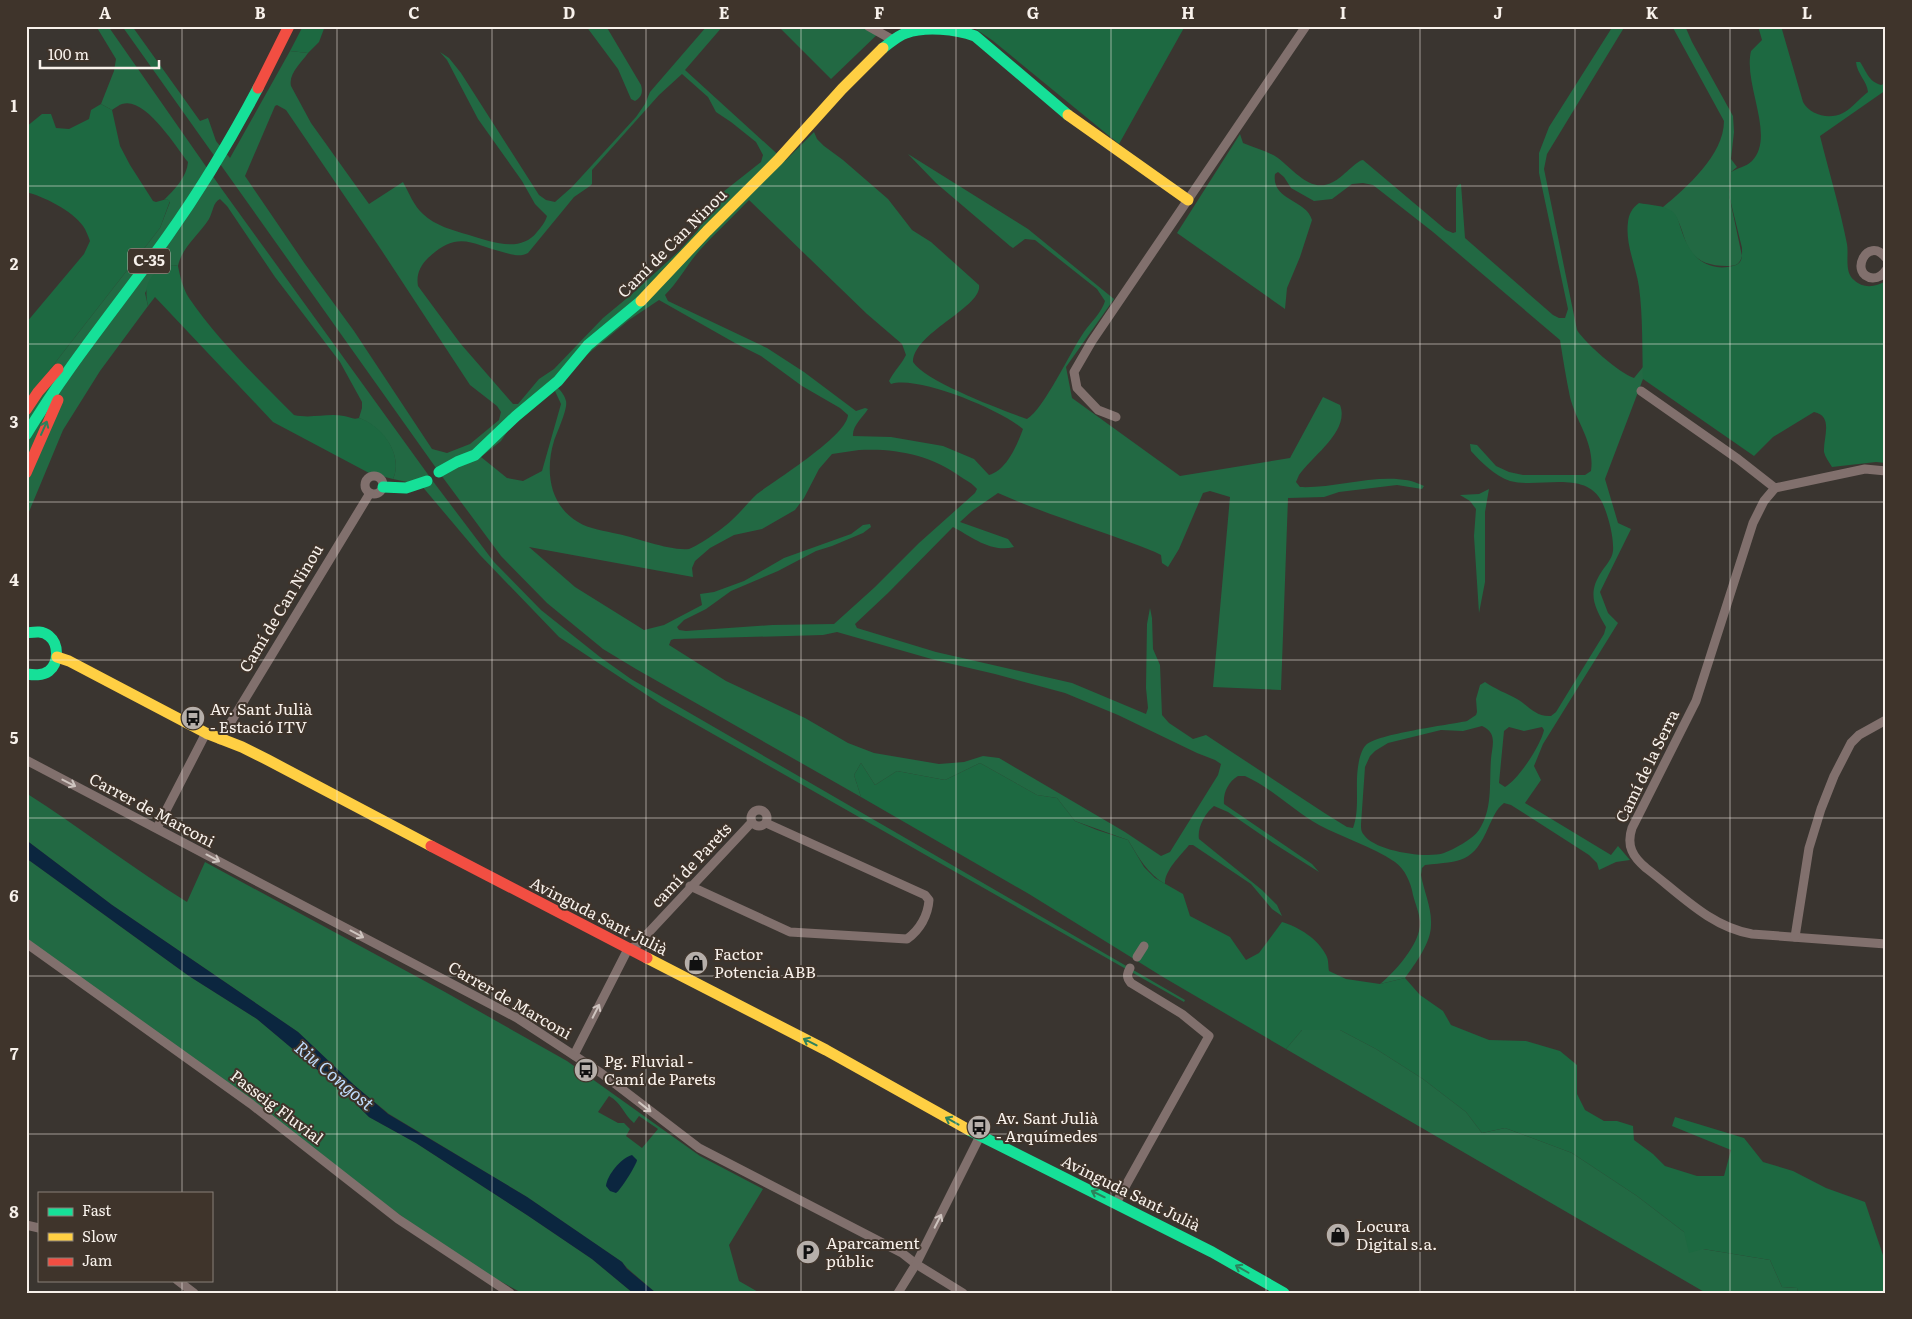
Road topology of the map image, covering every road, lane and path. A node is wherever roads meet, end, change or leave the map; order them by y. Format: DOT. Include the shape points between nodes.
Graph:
graph roads {
  1 [pos="284,26"];
  2 [pos="289,26"];
  3 [pos="294,26"];
  4 [pos="868,26"];
  5 [pos="1306,26"];
  6 [pos="893,40"];
  7 [pos="270,67"];
  8 [pos="1188,200"];
  9 [pos="1884,253"];
  10 [pos="1886,270"];
  11 [pos="94,335"];
  12 [pos="84,348"];
  13 [pos="1641,390"];
  14 [pos="26,410"];
  15 [pos="1116,417"];
  16 [pos="26,435"];
  17 [pos="1886,471"];
  18 [pos="439,472"];
  19 [pos="26,474"];
  20 [pos="427,481"];
  21 [pos="383,487"];
  22 [pos="1775,488"];
  23 [pos="370,493"];
  24 [pos="26,634"];
  25 [pos="57,657"];
  26 [pos="27,676"];
  27 [pos="1885,721"];
  28 [pos="206,733"];
  29 [pos="220,740"];
  30 [pos="26,760"];
  31 [pos="752,822"];
  32 [pos="766,823"];
  33 [pos="157,828"];
  34 [pos="690,886"];
  35 [pos="1795,937"];
  36 [pos="26,943"];
  37 [pos="1886,944"];
  38 [pos="1144,946"];
  39 [pos="628,949"];
  40 [pos="1137,957"];
  41 [pos="1130,968"];
  42 [pos="574,1054"];
  43 [pos="980,1136"];
  44 [pos="1116,1203"];
  45 [pos="916,1264"];
  46 [pos="179,1282"];
  47 [pos="194,1293"];
  48 [pos="510,1293"];
  49 [pos="898,1293"];
  50 [pos="963,1293"];
  51 [pos="1284,1293"];
  1 -- 7 [label="main road"];
  2 -- 7 [label="main road, C-35"];
  3 -- 7 [label="main road"];
  4 -- 6 [label="street"];
  5 -- 8 [label="street"];
  6 -- 8 [label="main road, Camí de Can Ninou" via="921,30 970,33 1030,82 1042,96"];
  6 -- 18 [label="main road, Camí de Can Ninou" via="842,89 644,299 588,345 558,381 475,455"];
  7 -- 11 [label="main road, C-35" via="203,185"];
  8 -- 15 [label="street" via="1074,372 1077,388 1098,410"];
  9 -- 10 [label="street" via="1869,251 1860,266 1873,278"];
  11 -- 12 [label="main road, C-35"];
  11 -- 14 [label="main road" via="70,354"];
  12 -- 16 [label="main road, C-35"];
  19 -- 12 [label="main road, one-way" via="56,402"];
  13 -- 22 [label="street"];
  17 -- 22 [label="street" via="1858,470"];
  20 -- 21 [label="main road" via="416,487"];
  21 -- 23 [label="street" via="378,493"];
  21 -- 23 [label="street" via="379,477 370,476 365,483 365,489"];
  22 -- 35 [label="street, Camí de la Serra" via="1753,523 1696,701 1629,837 1632,854 1637,861 1716,922 1747,934"];
  23 -- 29 [label="street, Camí de Can Ninou"];
  24 -- 25 [label="main road" via="35,631 47,635 55,644"];
  25 -- 26 [label="main road" via="44,674"];
  25 -- 28 [label="main road, Avinguda Sant Julià"];
  27 -- 35 [label="street" via="1851,743 1834,776 1809,848"];
  28 -- 29 [label="main road, Avinguda Sant Julià"];
  28 -- 33 [label="street"];
  29 -- 39 [label="main road, Avinguda Sant Julià" via="268,760"];
  30 -- 33 [label="street, Carrer de Marconi, one-way"];
  31 -- 32 [label="street" via="759,826"];
  31 -- 32 [label="street" via="752,814 759,810 767,815"];
  31 -- 34 [label="street, camí de Parets"];
  32 -- 34 [label="street" via="925,895 929,907 919,927 908,939 790,932"];
  33 -- 42 [label="street, Carrer de Marconi, one-way" via="492,1005"];
  34 -- 39 [label="street, camí de Parets" via="638,944"];
  35 -- 37 [label="street, Camí de la Serra"];
  36 -- 48 [label="street, Passeig Fluvial" via="251,1104 398,1219"];
  38 -- 40 [label="street"];
  42 -- 39 [label="street, camí de Parets, one-way"];
  43 -- 39 [label="main road, Avinguda Sant Julià, one-way" via="826,1050"];
  41 -- 44 [label="street" via="1127,974 1131,983 1182,1014 1209,1036"];
  42 -- 45 [label="street, Carrer de Marconi, one-way" via="699,1148 902,1253"];
  44 -- 43 [label="main road, Avinguda Sant Julià, one-way"];
  45 -- 43 [label="street, one-way"];
  51 -- 44 [label="main road, Avinguda Sant Julià, one-way"];
  45 -- 49 [label="street"];
  45 -- 50 [label="street, Carrer de Marconi"];
  46 -- 47 [label="street"];
}
